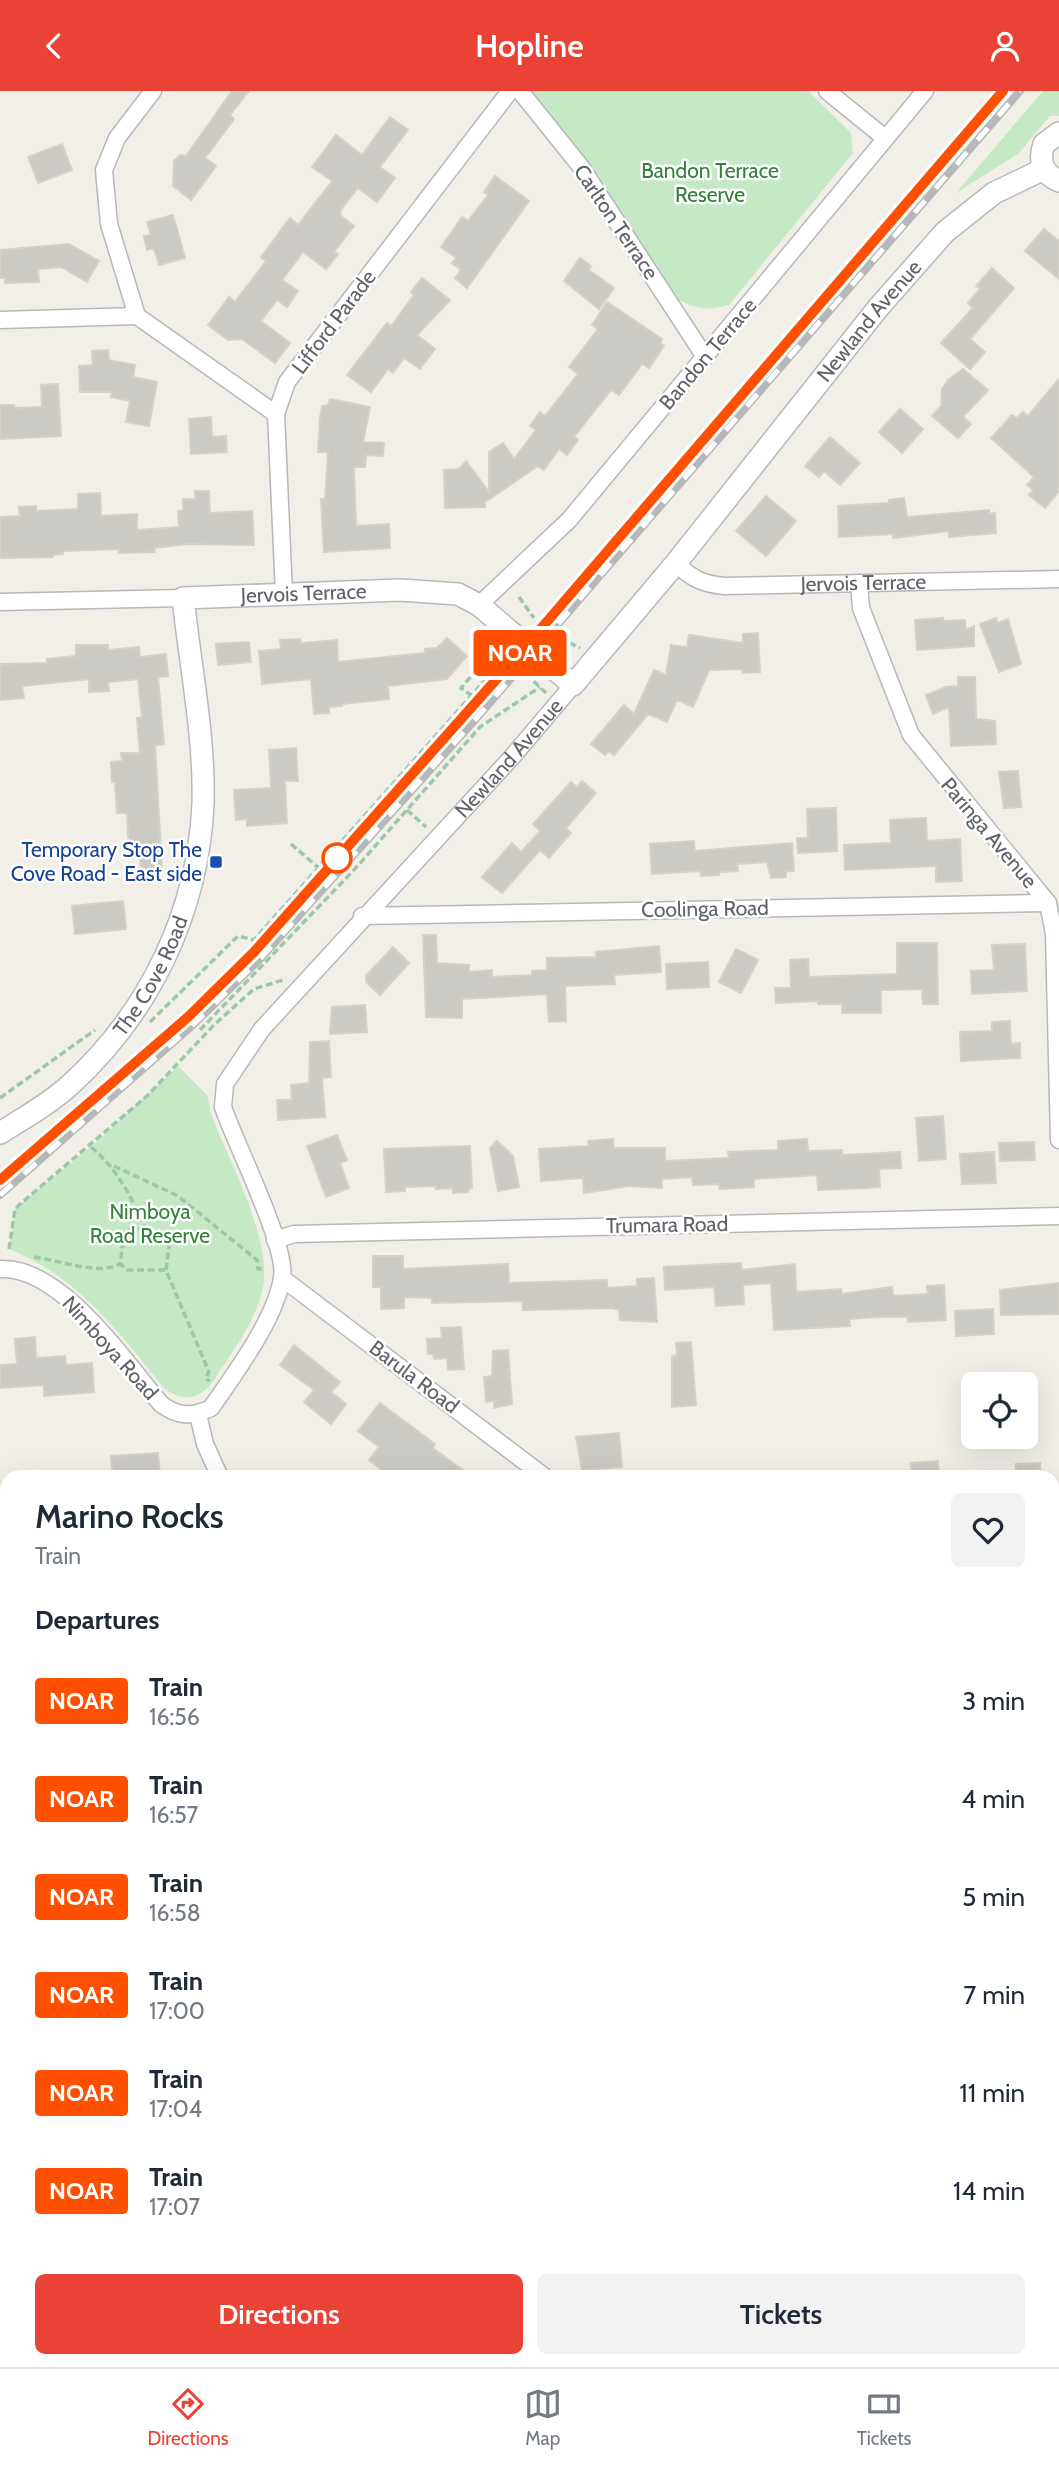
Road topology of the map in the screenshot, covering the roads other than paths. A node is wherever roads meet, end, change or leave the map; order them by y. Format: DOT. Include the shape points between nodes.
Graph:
graph roads {
  1 [pos="153,91"];
  2 [pos="510,91"];
  3 [pos="520,91"];
  4 [pos="827,91"];
  5 [pos="925,91"];
  6 [pos="1059,133"];
  7 [pos="885,138"];
  8 [pos="1051,175"];
  9 [pos="137,316"];
  10 [pos="0,320"];
  11 [pos="705,358"];
  12 [pos="276,414"];
  13 [pos="676,563"];
  14 [pos="1059,579"];
  15 [pos="859,583"];
  16 [pos="284,594"];
  17 [pos="183,598"];
  18 [pos="0,602"];
  19 [pos="478,605"];
  20 [pos="573,685"];
  21 [pos="1048,903"];
  22 [pos="362,916"];
  23 [pos="0,1133"];
  24 [pos="1059,1140"];
  25 [pos="1059,1216"];
  26 [pos="275,1240"];
  27 [pos="0,1269"];
  28 [pos="282,1278"];
  29 [pos="198,1415"];
  30 [pos="217,1470"];
  31 [pos="536,1470"];
  1 -- 9 [label="street" via="117,138 104,170 108,224"];
  2 -- 12 [label="street, Lifford Parade" via="288,382"];
  3 -- 11 [label="street, Carlton Terrace" via="581,167"];
  4 -- 7 [label="street"];
  5 -- 7 [label="street, Bandon Terrace"];
  6 -- 8 [label="street" via="1041,152"];
  7 -- 11 [label="street, Bandon Terrace"];
  8 -- 13 [label="street, Newland Avenue" via="994,193 945,232 878,308"];
  9 -- 10 [label="street"];
  9 -- 12 [label="street"];
  11 -- 19 [label="street, Bandon Terrace" via="569,520"];
  12 -- 16 [label="street, Lifford Parade"];
  13 -- 15 [label="street, Jervois Terrace" via="705,584"];
  13 -- 20 [label="street, Newland Avenue"];
  14 -- 15 [label="street, Jervois Terrace"];
  15 -- 21 [label="street, Paringa Avenue" via="861,608 911,735"];
  16 -- 17 [label="street, Jervois Terrace"];
  16 -- 19 [label="street, Jervois Terrace" via="430,591 458,594"];
  17 -- 18 [label="street, Jervois Terrace"];
  17 -- 23 [label="street, The Cove Road" via="202,774 191,891 169,950 123,1027 70,1085"];
  19 -- 20 [label="street, Jervois Terrace"];
  20 -- 22 [label="street, Newland Avenue" via="512,757"];
  21 -- 22 [label="street, Coolinga Road"];
  21 -- 24 [label="street, Paringa Avenue" via="1054,934"];
  22 -- 26 [label="street, Newland Avenue" via="262,1029 222,1091 226,1115"];
  25 -- 26 [label="street, Trumara Road" via="295,1234"];
  26 -- 28 [label="street, Newland Avenue"];
  27 -- 29 [label="street, Nimboya Road" via="15,1268 56,1290 83,1313 161,1404 173,1412"];
  28 -- 29 [label="street, Newland Avenue" via="270,1313 223,1391 211,1408"];
  28 -- 31 [label="street, Barula Road"];
  29 -- 30 [label="street"];
}
